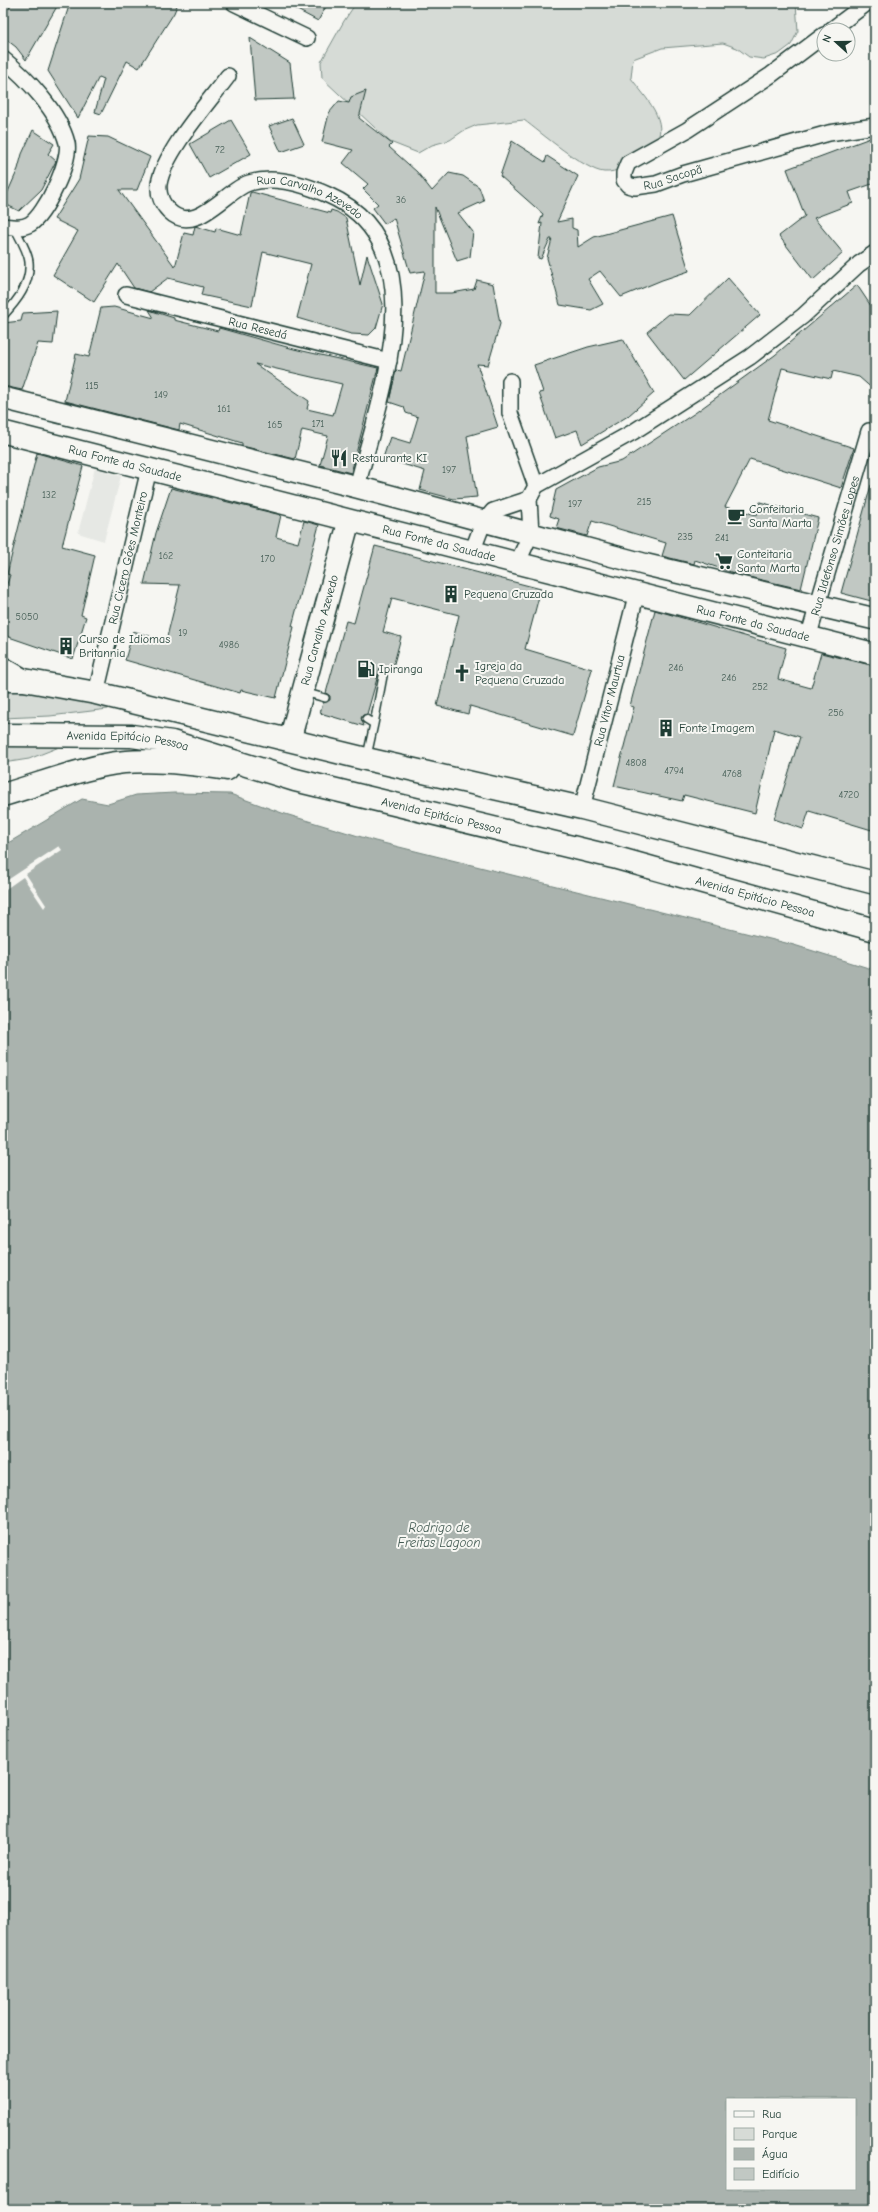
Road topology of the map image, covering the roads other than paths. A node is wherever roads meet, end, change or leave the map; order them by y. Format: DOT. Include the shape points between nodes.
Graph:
graph roads {
  1 [pos="234,3"];
  2 [pos="867,3"];
  3 [pos="842,22"];
  4 [pos="307,38"];
  5 [pos="816,41"];
  6 [pos="3,59"];
  7 [pos="228,76"];
  8 [pos="875,126"];
  9 [pos="9,227"];
  10 [pos="875,253"];
  11 [pos="126,295"];
  12 [pos="3,316"];
  13 [pos="389,361"];
  14 [pos="510,381"];
  15 [pos="3,398"];
  16 [pos="869,431"];
  17 [pos="3,432"];
  18 [pos="149,469"];
  19 [pos="357,487"];
  20 [pos="533,492"];
  21 [pos="349,521"];
  22 [pos="484,523"];
  23 [pos="531,533"];
  24 [pos="472,552"];
  25 [pos="516,564"];
  26 [pos="637,592"];
  27 [pos="816,606"];
  28 [pos="875,619"];
  29 [pos="808,638"];
  30 [pos="875,654"];
  31 [pos="3,668"];
  32 [pos="384,676"];
  33 [pos="14,680"];
  34 [pos="96,692"];
  35 [pos="302,692"];
  36 [pos="325,698"];
  37 [pos="366,719"];
  38 [pos="374,724"];
  39 [pos="3,735"];
  40 [pos="290,739"];
  41 [pos="366,759"];
  42 [pos="295,780"];
  43 [pos="3,795"];
  44 [pos="582,808"];
  45 [pos="875,883"];
  46 [pos="875,930"];
  1 -- 4 [label="street"];
  2 -- 3 [label="street"];
  5 -- 8 [label="street, Rua Sacopã" via="752,88 687,130 628,163 624,180 628,185 635,187 656,184 683,174 829,134"];
  6 -- 9 [label="street" via="26,79 43,100 63,133 68,150 63,169 42,210 30,224"];
  7 -- 13 [label="street, Rua Carvalho Azevedo" via="169,158 159,185 162,202 170,213 192,218 208,211 236,188 248,183 274,180 308,186 345,202 377,234 388,262 395,310"];
  9 -- 12 [label="lane" via="29,261 27,282 14,304"];
  10 -- 20 [label="street" via="750,358"];
  11 -- 13 [label="street, Rua Resedá"];
  13 -- 19 [label="street, Rua Carvalho Azevedo"];
  14 -- 20 [label="street" via="510,413"];
  15 -- 19 [label="street"];
  16 -- 27 [label="street, Rua Ildefonso Simões Lopes"];
  17 -- 18 [label="street, Rua Fonte da Saudade"];
  18 -- 21 [label="street, Rua Fonte da Saudade"];
  18 -- 34 [label="street, Rua Cicero Góes Monteiro"];
  19 -- 22 [label="street"];
  20 -- 22 [label="street" via="493,511"];
  20 -- 23 [label="street"];
  21 -- 24 [label="street, Rua Fonte da Saudade"];
  21 -- 35 [label="street, Rua Carvalho Azevedo"];
  22 -- 23 [label="street"];
  22 -- 24 [label="street"];
  23 -- 25 [label="street"];
  23 -- 27 [label="street" via="647,566"];
  24 -- 25 [label="street, Rua Fonte da Saudade"];
  25 -- 26 [label="street, Rua Fonte da Saudade"];
  26 -- 29 [label="street, Rua Fonte da Saudade"];
  26 -- 44 [label="street, Rua Vitor Maurtua"];
  27 -- 28 [label="street"];
  27 -- 29 [label="street, Rua Ildefonso Simões Lopes"];
  29 -- 30 [label="street, Rua Fonte da Saudade"];
  31 -- 33 [label="street"];
  32 -- 38 [label="lane"];
  33 -- 34 [label="highway"];
  34 -- 40 [label="highway"];
  35 -- 36 [label="lane"];
  35 -- 40 [label="street, Rua Carvalho Azevedo"];
  37 -- 38 [label="lane"];
  38 -- 41 [label="lane"];
  39 -- 42 [label="highway, Avenida Epitácio Pessoa" via="132,736 172,742"];
  40 -- 41 [label="highway"];
  41 -- 44 [label="highway"];
  42 -- 43 [label="highway" via="202,765 148,762 106,765"];
  42 -- 46 [label="highway, Avenida Epitácio Pessoa" via="613,857"];
  44 -- 45 [label="highway"];
}
